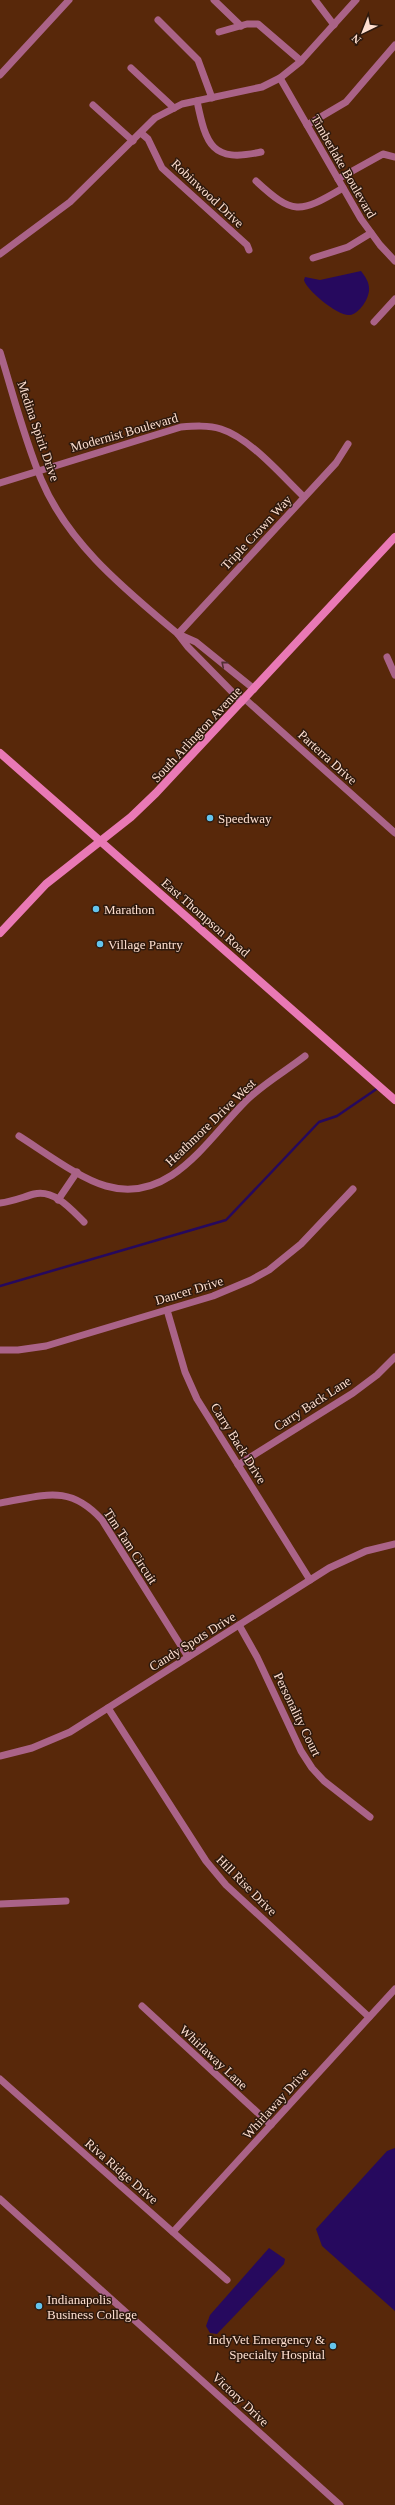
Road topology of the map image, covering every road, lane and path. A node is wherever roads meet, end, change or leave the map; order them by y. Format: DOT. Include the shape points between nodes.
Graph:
graph roads {
  1 [pos="69,0"];
  2 [pos="214,0"];
  3 [pos="315,0"];
  4 [pos="356,0"];
  5 [pos="158,20"];
  6 [pos="334,25"];
  7 [pos="242,26"];
  8 [pos="219,32"];
  9 [pos="395,46"];
  10 [pos="302,61"];
  11 [pos="130,68"];
  12 [pos="0,75"];
  13 [pos="280,78"];
  14 [pos="212,98"];
  15 [pos="197,101"];
  16 [pos="93,105"];
  17 [pos="174,108"];
  18 [pos="307,125"];
  19 [pos="141,132"];
  20 [pos="133,141"];
  21 [pos="261,152"];
  22 [pos="392,156"];
  23 [pos="338,179"];
  24 [pos="256,181"];
  25 [pos="343,188"];
  26 [pos="370,233"];
  27 [pos="249,250"];
  28 [pos="0,254"];
  29 [pos="313,258"];
  30 [pos="395,261"];
  31 [pos="395,299"];
  32 [pos="374,322"];
  33 [pos="0,352"];
  34 [pos="348,444"];
  35 [pos="38,470"];
  36 [pos="0,483"];
  37 [pos="304,497"];
  38 [pos="395,537"];
  39 [pos="178,634"];
  40 [pos="387,657"];
  41 [pos="395,675"];
  42 [pos="254,689"];
  43 [pos="244,701"];
  44 [pos="0,753"];
  45 [pos="395,833"];
  46 [pos="100,841"];
  47 [pos="0,933"];
  48 [pos="305,1056"];
  49 [pos="395,1100"];
  50 [pos="19,1136"];
  51 [pos="77,1172"];
  52 [pos="353,1189"];
  53 [pos="58,1200"];
  54 [pos="0,1203"];
  55 [pos="84,1222"];
  56 [pos="167,1310"];
  57 [pos="0,1350"];
  58 [pos="395,1357"];
  59 [pos="238,1465"];
  60 [pos="0,1503"];
  61 [pos="395,1544"];
  62 [pos="310,1580"];
  63 [pos="239,1625"];
  64 [pos="188,1658"];
  65 [pos="108,1708"];
  66 [pos="0,1756"];
  67 [pos="370,1817"];
  68 [pos="66,1901"];
  69 [pos="0,1904"];
  70 [pos="395,1989"];
  71 [pos="142,2006"];
  72 [pos="369,2017"];
  73 [pos="0,2080"];
  74 [pos="271,2125"];
  75 [pos="0,2199"];
  76 [pos="173,2232"];
  77 [pos="227,2280"];
  78 [pos="340,2505"];
  1 -- 12 [label="street"];
  2 -- 7 [label="street"];
  3 -- 6 [label="street"];
  4 -- 6 [label="street"];
  5 -- 14 [label="street" via="198,60"];
  6 -- 10 [label="street"];
  7 -- 8 [label="street"];
  7 -- 10 [label="street" via="253,23 264,27"];
  9 -- 18 [label="street" via="346,102"];
  10 -- 13 [label="street"];
  11 -- 17 [label="street"];
  13 -- 14 [label="street" via="262,87"];
  13 -- 18 [label="street, Timberlake Boulevard"];
  14 -- 15 [label="street"];
  15 -- 17 [label="street"];
  15 -- 21 [label="street" via="206,137 216,149 235,157"];
  16 -- 20 [label="street"];
  17 -- 19 [label="street" via="155,118"];
  18 -- 23 [label="street, Timberlake Boulevard"];
  19 -- 20 [label="street"];
  19 -- 27 [label="street, Robinwood Drive" via="148,140 162,168 247,245"];
  20 -- 28 [label="street" via="70,202"];
  22 -- 23 [label="street" via="383,154"];
  23 -- 25 [label="street, Timberlake Boulevard"];
  24 -- 25 [label="street" via="278,202 292,207 318,201"];
  25 -- 26 [label="street, Timberlake Boulevard"];
  26 -- 29 [label="street" via="348,247"];
  26 -- 30 [label="street, Timberlake Boulevard"];
  31 -- 32 [label="street"];
  33 -- 35 [label="street, Medina Spirit Drive"];
  34 -- 37 [label="street, Triple Crown Way" via="336,463"];
  35 -- 36 [label="street, Modernist Boulevard"];
  35 -- 37 [label="street, Modernist Boulevard" via="181,427 200,426 221,429 242,440"];
  35 -- 39 [label="street, Medina Spirit Drive" via="63,518 88,551 121,586"];
  37 -- 39 [label="street, Triple Crown Way"];
  38 -- 42 [label="main road, South Arlington Avenue"];
  42 -- 39 [label="street, Medina Spirit Drive, one-way" via="196,642"];
  39 -- 43 [label="street, Medina Spirit Drive"];
  40 -- 41 [label="street"];
  42 -- 43 [label="main road, South Arlington Avenue"];
  43 -- 45 [label="street, Parterra Drive"];
  43 -- 46 [label="main road, South Arlington Avenue" via="146,802"];
  44 -- 46 [label="main road, East Thompson Road"];
  46 -- 47 [label="main road, South Arlington Avenue" via="46,884"];
  46 -- 49 [label="main road, East Thompson Road"];
  48 -- 51 [label="street, Heathmore Drive West" via="250,1097 188,1164 164,1181 136,1189 114,1188 94,1182"];
  50 -- 51 [label="street, Heathmore Drive West"];
  51 -- 53 [label="street"];
  52 -- 56 [label="street, Dancer Drive" via="301,1244 269,1270 232,1289"];
  53 -- 54 [label="street" via="50,1194 36,1193"];
  53 -- 55 [label="street"];
  56 -- 57 [label="street, Dancer Drive" via="46,1346"];
  56 -- 59 [label="street, Carry Back Drive" via="185,1372 197,1399"];
  58 -- 59 [label="street, Carry Back Lane" via="377,1375 352,1393"];
  59 -- 62 [label="street, Carry Back Drive"];
  60 -- 64 [label="street, Tim Tam Circuit" via="56,1494 76,1499 90,1508 102,1520"];
  61 -- 62 [label="street, Candy Spots Drive" via="347,1559"];
  62 -- 63 [label="street, Candy Spots Drive"];
  63 -- 64 [label="street, Candy Spots Drive"];
  63 -- 67 [label="street, Personality Court" via="257,1657 301,1751 312,1768 324,1781"];
  64 -- 65 [label="street, Candy Spots Drive"];
  65 -- 66 [label="street, Candy Spots Drive" via="49,1742"];
  65 -- 72 [label="street, Hill Rise Drive" via="206,1861 226,1885"];
  68 -- 69 [label="street"];
  70 -- 72 [label="street, Whirlaway Drive"];
  71 -- 74 [label="street, Whirlaway Lane"];
  72 -- 74 [label="street, Whirlaway Drive"];
  73 -- 76 [label="street, Riva Ridge Drive"];
  74 -- 76 [label="street, Whirlaway Drive"];
  75 -- 78 [label="street, Victory Drive"];
  76 -- 77 [label="street, Riva Ridge Drive"];
}
